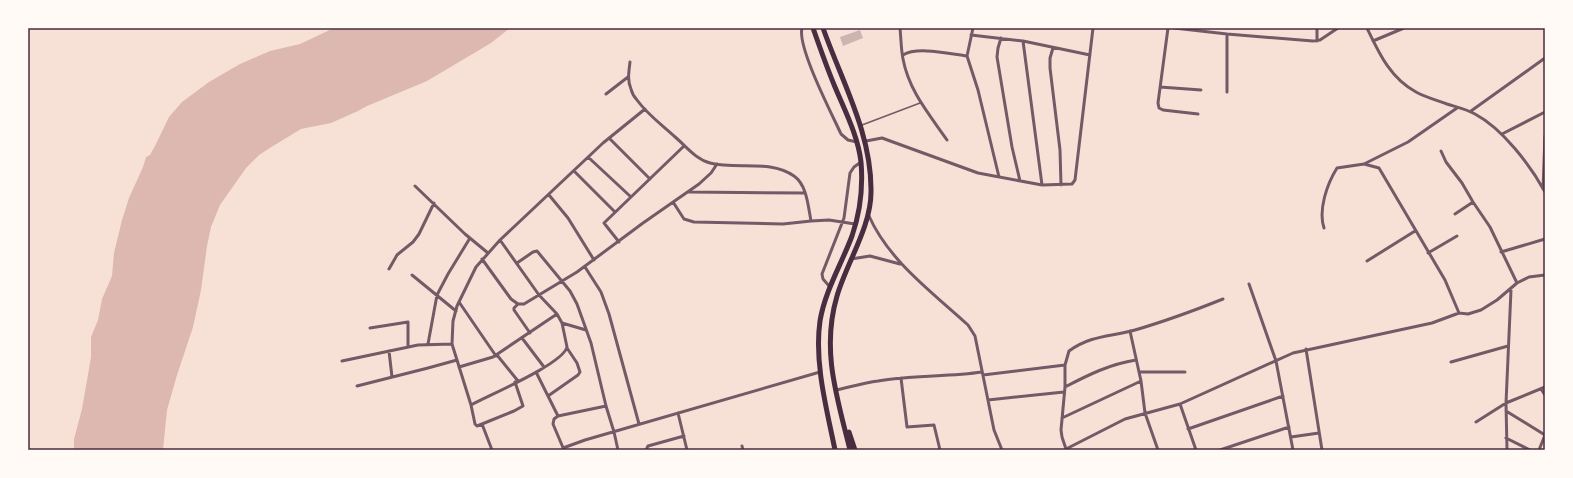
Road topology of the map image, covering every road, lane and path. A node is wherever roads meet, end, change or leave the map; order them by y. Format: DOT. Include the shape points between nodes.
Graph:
graph roads {
  1 [pos="802,28"];
  2 [pos="813,28"];
  3 [pos="823,28"];
  4 [pos="900,28"];
  5 [pos="973,28"];
  6 [pos="1093,28"];
  7 [pos="1168,28"];
  8 [pos="1174,28"];
  9 [pos="1220,28"];
  10 [pos="1317,28"];
  11 [pos="1338,28"];
  12 [pos="1367,28"];
  13 [pos="1404,28"];
  14 [pos="1220,33"];
  15 [pos="1226,34"];
  16 [pos="971,35"];
  17 [pos="1001,38"];
  18 [pos="1317,41"];
  19 [pos="1373,41"];
  20 [pos="1023,42"];
  21 [pos="1053,48"];
  22 [pos="903,55"];
  23 [pos="1090,55"];
  24 [pos="967,56"];
  25 [pos="1545,58"];
  26 [pos="630,62"];
  27 [pos="628,77"];
  28 [pos="1160,86"];
  29 [pos="1201,90"];
  30 [pos="1227,92"];
  31 [pos="606,94"];
  32 [pos="921,103"];
  33 [pos="1457,108"];
  34 [pos="645,109"];
  35 [pos="1471,111"];
  36 [pos="1545,112"];
  37 [pos="1198,114"];
  38 [pos="860,126"];
  39 [pos="1502,134"];
  40 [pos="1545,136"];
  41 [pos="609,138"];
  42 [pos="947,140"];
  43 [pos="866,141"];
  44 [pos="857,142"];
  45 [pos="684,146"];
  46 [pos="1441,151"];
  47 [pos="588,157"];
  48 [pos="861,162"];
  49 [pos="716,164"];
  50 [pos="1364,164"];
  51 [pos="574,171"];
  52 [pos="1544,172"];
  53 [pos="999,177"];
  54 [pos="650,179"];
  55 [pos="1020,181"];
  56 [pos="1042,185"];
  57 [pos="1061,185"];
  58 [pos="415,186"];
  59 [pos="1543,189"];
  60 [pos="689,192"];
  61 [pos="1545,192"];
  62 [pos="549,194"];
  63 [pos="805,194"];
  64 [pos="631,197"];
  65 [pos="673,202"];
  66 [pos="1473,202"];
  67 [pos="434,203"];
  68 [pos="615,212"];
  69 [pos="868,214"];
  70 [pos="1455,214"];
  71 [pos="811,221"];
  72 [pos="843,221"];
  73 [pos="855,224"];
  74 [pos="1324,228"];
  75 [pos="1415,231"];
  76 [pos="1457,236"];
  77 [pos="470,238"];
  78 [pos="1545,239"];
  79 [pos="500,240"];
  80 [pos="619,242"];
  81 [pos="1501,252"];
  82 [pos="488,253"];
  83 [pos="1428,253"];
  84 [pos="482,259"];
  85 [pos="851,259"];
  86 [pos="594,260"];
  87 [pos="1367,261"];
  88 [pos="517,263"];
  89 [pos="900,264"];
  90 [pos="585,267"];
  91 [pos="389,269"];
  92 [pos="1545,275"];
  93 [pos="412,276"];
  94 [pos="562,282"];
  95 [pos="1517,283"];
  96 [pos="1249,284"];
  97 [pos="830,287"];
  98 [pos="1510,289"];
  99 [pos="437,295"];
  100 [pos="539,295"];
  101 [pos="1223,299"];
  102 [pos="459,302"];
  103 [pos="518,304"];
  104 [pos="456,311"];
  105 [pos="1459,313"];
  106 [pos="557,314"];
  107 [pos="562,323"];
  108 [pos="370,328"];
  109 [pos="586,330"];
  110 [pos="1130,331"];
  111 [pos="530,333"];
  112 [pos="522,338"];
  113 [pos="428,344"];
  114 [pos="452,344"];
  115 [pos="408,346"];
  116 [pos="1508,346"];
  117 [pos="567,347"];
  118 [pos="1306,349"];
  119 [pos="388,351"];
  120 [pos="496,355"];
  121 [pos="457,360"];
  122 [pos="1136,360"];
  123 [pos="342,361"];
  124 [pos="1276,361"];
  125 [pos="1451,362"];
  126 [pos="1065,365"];
  127 [pos="459,367"];
  128 [pos="544,367"];
  129 [pos="536,372"];
  130 [pos="820,372"];
  131 [pos="1139,372"];
  132 [pos="1186,372"];
  133 [pos="983,374"];
  134 [pos="392,377"];
  135 [pos="901,378"];
  136 [pos="1141,381"];
  137 [pos="516,382"];
  138 [pos="358,386"];
  139 [pos="1065,387"];
  140 [pos="1545,387"];
  141 [pos="1541,389"];
  142 [pos="836,390"];
  143 [pos="1064,392"];
  144 [pos="1545,395"];
  145 [pos="548,396"];
  146 [pos="1283,396"];
  147 [pos="838,398"];
  148 [pos="988,400"];
  149 [pos="1506,403"];
  150 [pos="1180,404"];
  151 [pos="471,405"];
  152 [pos="606,406"];
  153 [pos="1506,410"];
  154 [pos="678,413"];
  155 [pos="1145,413"];
  156 [pos="558,416"];
  157 [pos="1062,418"];
  158 [pos="1476,422"];
  159 [pos="482,424"];
  160 [pos="639,424"];
  161 [pos="1289,427"];
  162 [pos="1188,429"];
  163 [pos="614,432"];
  164 [pos="1319,433"];
  165 [pos="1545,435"];
  166 [pos="684,436"];
  167 [pos="1291,437"];
  168 [pos="1506,438"];
  169 [pos="563,449"];
  170 [pos="492,450"];
  171 [pos="618,450"];
  172 [pos="646,450"];
  173 [pos="687,450"];
  174 [pos="836,450"];
  175 [pos="850,450"];
  176 [pos="855,450"];
  177 [pos="940,450"];
  178 [pos="1002,450"];
  179 [pos="1066,450"];
  180 [pos="1158,450"];
  181 [pos="1196,450"];
  182 [pos="1220,450"];
  183 [pos="1293,450"];
  184 [pos="1322,450"];
  185 [pos="1506,450"];
  186 [pos="1530,450"];
  187 [pos="1539,450"];
  1 -- 44 [label="street" via="802,39 809,62 841,134 848,140"];
  2 -- 44 [label="highway"];
  3 -- 38 [label="highway"];
  4 -- 22 [label="street"];
  5 -- 16 [label="street"];
  6 -- 23 [label="street"];
  7 -- 28 [label="street"];
  8 -- 14 [label="street"];
  9 -- 14 [label="street"];
  10 -- 18 [label="street"];
  11 -- 18 [label="street"];
  12 -- 19 [label="street"];
  13 -- 19 [label="street"];
  14 -- 15 [label="street"];
  15 -- 18 [label="street"];
  15 -- 30 [label="street"];
  16 -- 17 [label="street"];
  16 -- 24 [label="street"];
  17 -- 20 [label="street"];
  17 -- 55 [label="street" via="997,57"];
  19 -- 33 [label="street" via="1387,68 1404,84"];
  20 -- 21 [label="street"];
  20 -- 56 [label="street"];
  21 -- 23 [label="street"];
  21 -- 57 [label="street" via="1050,68"];
  22 -- 24 [label="street" via="926,51"];
  22 -- 32 [label="street" via="910,84"];
  23 -- 57 [label="street" via="1075,180 1071,185"];
  24 -- 53 [label="street"];
  25 -- 35 [label="street"];
  26 -- 27 [label="street"];
  27 -- 31 [label="street"];
  27 -- 34 [label="street" via="636,99"];
  28 -- 29 [label="street"];
  28 -- 37 [label="street" via="1160,109"];
  32 -- 38 [label="lane"];
  32 -- 42 [label="street"];
  33 -- 35 [label="street"];
  33 -- 50 [label="street" via="1408,142"];
  34 -- 41 [label="street"];
  34 -- 45 [label="street"];
  35 -- 39 [label="street"];
  36 -- 39 [label="street"];
  38 -- 43 [label="highway"];
  39 -- 59 [label="street"];
  40 -- 52 [label="street"];
  41 -- 47 [label="street"];
  41 -- 54 [label="street"];
  43 -- 53 [label="street" via="882,138 956,166"];
  43 -- 69 [label="highway" via="871,194"];
  44 -- 48 [label="highway"];
  45 -- 49 [label="street" via="704,161"];
  45 -- 54 [label="street"];
  46 -- 66 [label="street"];
  47 -- 51 [label="street"];
  47 -- 64 [label="street"];
  48 -- 72 [label="street" via="850,172"];
  48 -- 73 [label="highway" via="860,200"];
  49 -- 60 [label="street" via="705,179"];
  49 -- 63 [label="street" via="780,169 795,177"];
  50 -- 74 [label="street" via="1337,168 1326,193 1321,214"];
  50 -- 75 [label="street" via="1379,168"];
  51 -- 62 [label="street"];
  51 -- 68 [label="street"];
  52 -- 59 [label="street"];
  53 -- 55 [label="street"];
  54 -- 64 [label="street"];
  55 -- 56 [label="street"];
  56 -- 57 [label="street"];
  58 -- 67 [label="street"];
  59 -- 61 [label="street"];
  60 -- 63 [label="street"];
  60 -- 65 [label="street"];
  62 -- 79 [label="street"];
  62 -- 86 [label="street" via="571,222"];
  63 -- 71 [label="street"];
  64 -- 68 [label="street"];
  65 -- 71 [label="street" via="688,221 783,224"];
  65 -- 80 [label="street"];
  66 -- 70 [label="street"];
  66 -- 81 [label="street" via="1490,227"];
  67 -- 77 [label="street"];
  67 -- 91 [label="street" via="419,234 397,255"];
  68 -- 80 [label="street" via="604,223"];
  69 -- 85 [label="highway"];
  69 -- 89 [label="street" via="877,233"];
  71 -- 72 [label="street"];
  72 -- 73 [label="street"];
  72 -- 97 [label="street" via="822,274"];
  73 -- 97 [label="highway"];
  75 -- 83 [label="street"];
  75 -- 87 [label="street"];
  76 -- 83 [label="street"];
  77 -- 82 [label="street"];
  77 -- 99 [label="street"];
  78 -- 81 [label="street"];
  79 -- 82 [label="street"];
  79 -- 88 [label="street"];
  80 -- 86 [label="street"];
  81 -- 95 [label="street"];
  82 -- 84 [label="street"];
  83 -- 105 [label="street" via="1445,280"];
  84 -- 102 [label="street" via="470,276"];
  84 -- 103 [label="street" via="511,299"];
  85 -- 89 [label="street" via="870,256"];
  85 -- 142 [label="highway" via="832,316 829,348"];
  86 -- 90 [label="street"];
  88 -- 94 [label="street" via="537,251"];
  88 -- 100 [label="street"];
  89 -- 133 [label="street" via="968,325 975,336"];
  90 -- 94 [label="street"];
  90 -- 160 [label="street" via="601,292 609,314"];
  92 -- 95 [label="street" via="1530,277"];
  93 -- 99 [label="street"];
  94 -- 100 [label="street"];
  94 -- 109 [label="street" via="573,296"];
  95 -- 98 [label="street"];
  96 -- 124 [label="street"];
  97 -- 130 [label="highway" via="820,321"];
  98 -- 105 [label="street" via="1481,310 1468,314"];
  98 -- 116 [label="street"];
  99 -- 104 [label="street"];
  99 -- 113 [label="street"];
  100 -- 103 [label="street" via="524,304"];
  100 -- 106 [label="street"];
  101 -- 110 [label="street" via="1174,318"];
  102 -- 104 [label="street"];
  102 -- 120 [label="street"];
  103 -- 111 [label="street" via="514,310"];
  104 -- 114 [label="street" via="451,331"];
  105 -- 118 [label="street" via="1432,323"];
  106 -- 107 [label="street"];
  106 -- 111 [label="street"];
  107 -- 109 [label="street"];
  107 -- 117 [label="street"];
  108 -- 115 [label="street" via="408,322"];
  109 -- 152 [label="street"];
  110 -- 122 [label="street"];
  110 -- 126 [label="street" via="1083,342 1069,351"];
  111 -- 112 [label="street"];
  112 -- 120 [label="street"];
  112 -- 128 [label="street"];
  113 -- 114 [label="street"];
  113 -- 115 [label="street"];
  114 -- 121 [label="street"];
  115 -- 119 [label="street"];
  116 -- 125 [label="street"];
  116 -- 149 [label="street"];
  117 -- 128 [label="street" via="562,355"];
  117 -- 145 [label="street" via="580,372"];
  118 -- 124 [label="street"];
  118 -- 164 [label="street"];
  119 -- 123 [label="street"];
  119 -- 134 [label="street"];
  120 -- 127 [label="street"];
  120 -- 137 [label="street"];
  121 -- 127 [label="street"];
  121 -- 134 [label="street"];
  122 -- 131 [label="street"];
  122 -- 139 [label="street" via="1109,366"];
  124 -- 146 [label="street"];
  124 -- 150 [label="street"];
  126 -- 133 [label="street"];
  126 -- 139 [label="street"];
  127 -- 151 [label="street"];
  128 -- 129 [label="street"];
  129 -- 137 [label="street"];
  129 -- 145 [label="street"];
  130 -- 154 [label="street"];
  130 -- 174 [label="highway"];
  131 -- 132 [label="street"];
  131 -- 136 [label="street"];
  133 -- 135 [label="street"];
  133 -- 148 [label="street"];
  134 -- 138 [label="street"];
  135 -- 142 [label="street" via="878,380"];
  135 -- 177 [label="street" via="907,427 934,426"];
  136 -- 155 [label="street"];
  136 -- 157 [label="street"];
  137 -- 151 [label="street"];
  137 -- 159 [label="street" via="523,406"];
  139 -- 143 [label="street"];
  140 -- 141 [label="street"];
  141 -- 144 [label="street"];
  141 -- 149 [label="street"];
  142 -- 147 [label="highway"];
  143 -- 148 [label="street"];
  143 -- 157 [label="street"];
  145 -- 156 [label="street"];
  146 -- 161 [label="street"];
  146 -- 162 [label="street"];
  147 -- 175 [label="highway"];
  147 -- 176 [label="highway"];
  148 -- 178 [label="street" via="994,430"];
  149 -- 153 [label="street"];
  149 -- 158 [label="street"];
  150 -- 155 [label="street"];
  150 -- 162 [label="street"];
  151 -- 159 [label="street" via="475,424"];
  152 -- 156 [label="street"];
  152 -- 163 [label="street"];
  153 -- 165 [label="street"];
  153 -- 168 [label="street"];
  154 -- 160 [label="street"];
  154 -- 166 [label="street"];
  155 -- 179 [label="street" via="1110,426"];
  155 -- 180 [label="street"];
  156 -- 169 [label="street" via="553,424"];
  157 -- 179 [label="street" via="1062,437"];
  159 -- 170 [label="street"];
  160 -- 163 [label="street"];
  161 -- 167 [label="street"];
  161 -- 182 [label="street"];
  162 -- 181 [label="street"];
  163 -- 169 [label="street"];
  163 -- 171 [label="street"];
  164 -- 167 [label="street"];
  164 -- 184 [label="street"];
  165 -- 187 [label="street"];
  166 -- 172 [label="street" via="648,446"];
  166 -- 173 [label="street"];
  167 -- 183 [label="street"];
  168 -- 185 [label="street"];
  168 -- 186 [label="street"];
}
